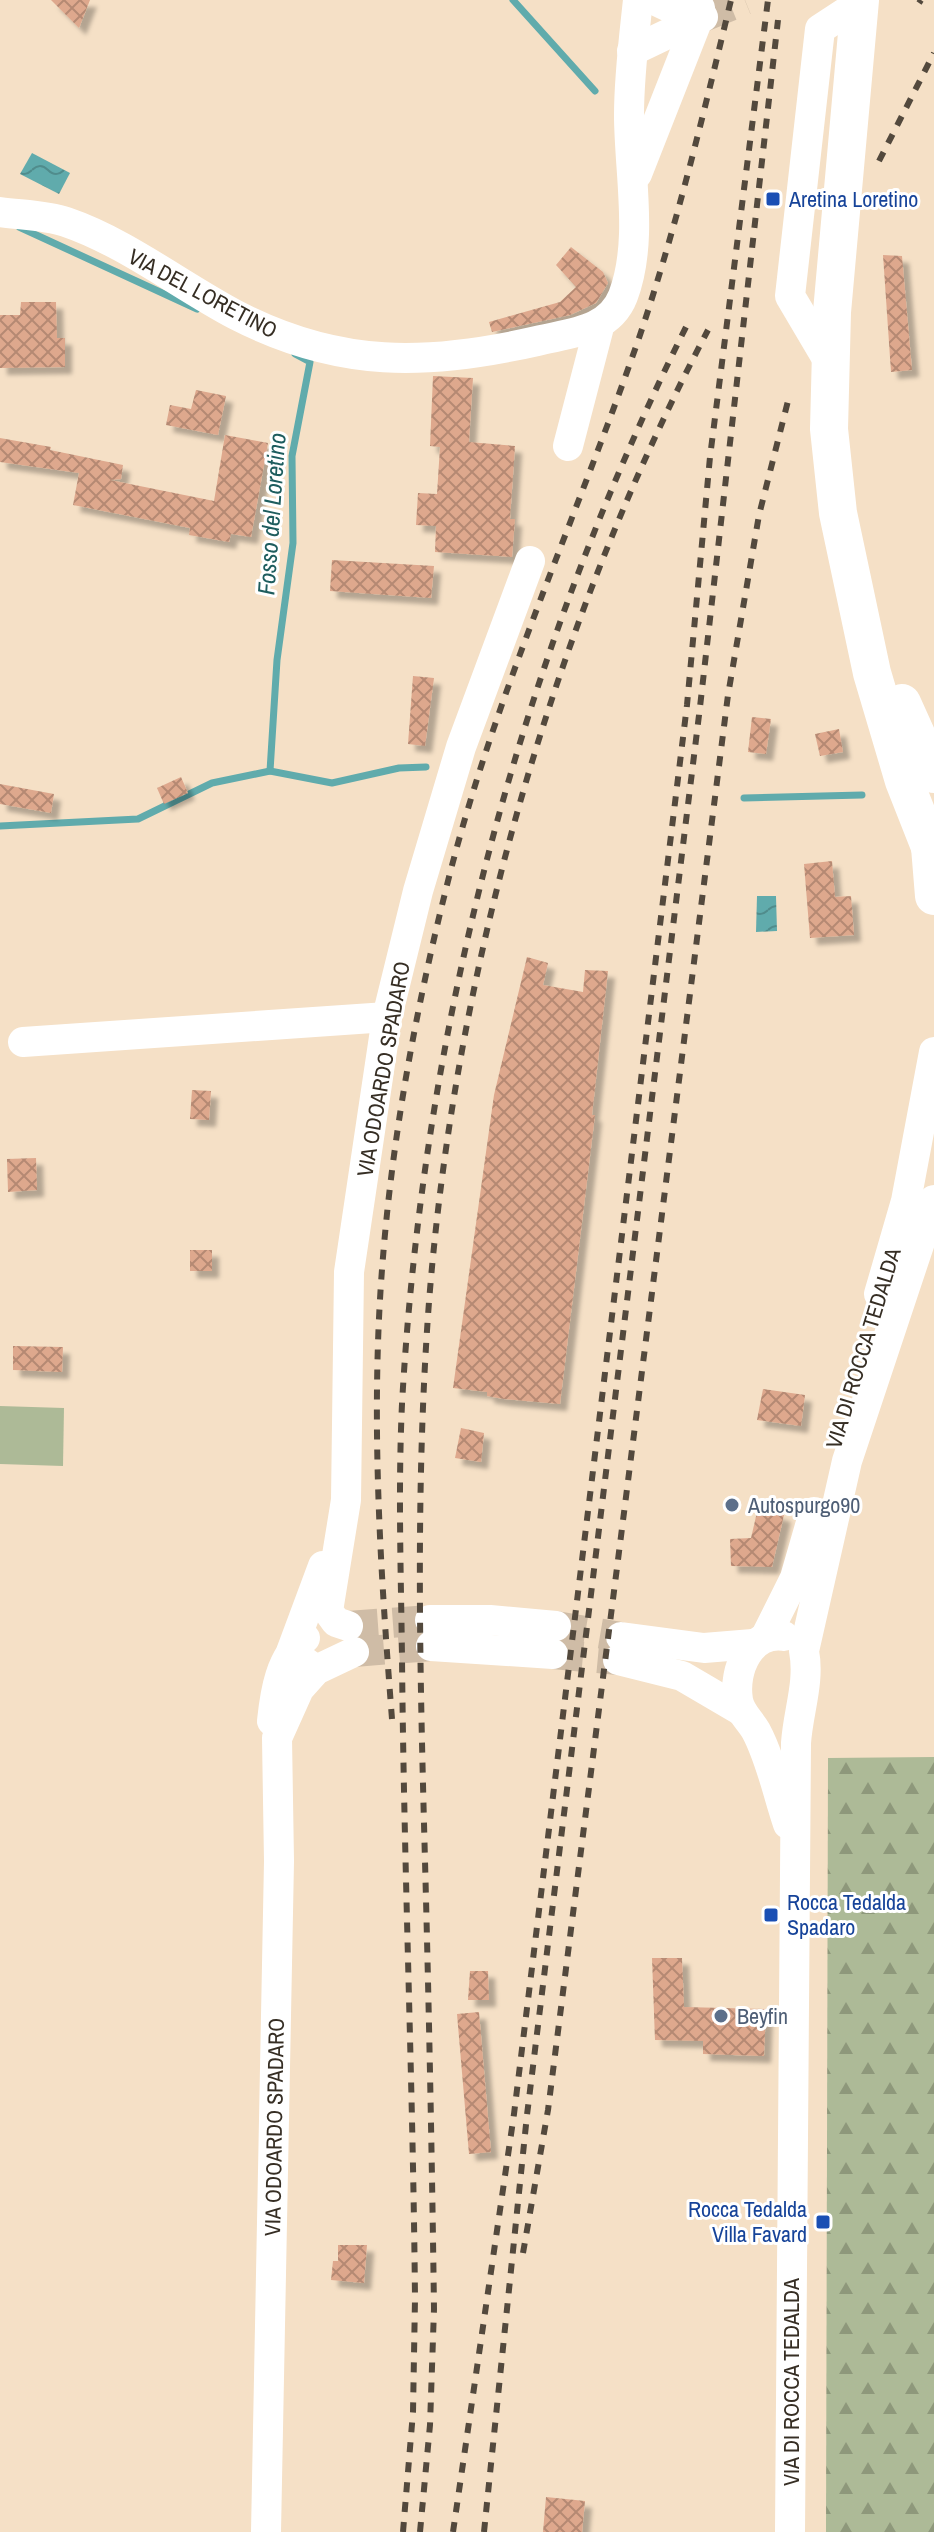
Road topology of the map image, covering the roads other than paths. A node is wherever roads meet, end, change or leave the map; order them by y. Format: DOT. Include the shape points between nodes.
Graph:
graph roads {
  1 [pos="638,0"];
  2 [pos="654,0"];
  3 [pos="860,1"];
  4 [pos="697,11"];
  5 [pos="632,51"];
  6 [pos="631,191"];
  7 [pos="0,212"];
  8 [pos="599,327"];
  9 [pos="568,446"];
  10 [pos="530,561"];
  11 [pos="866,638"];
  12 [pos="934,774"];
  13 [pos="932,841"];
  14 [pos="934,896"];
  15 [pos="387,1017"];
  16 [pos="23,1042"];
  17 [pos="934,1052"];
  18 [pos="934,1200"];
  19 [pos="346,1500"];
  20 [pos="430,1633"];
  21 [pos="351,1639"];
  22 [pos="554,1640"];
  23 [pos="760,1640"];
  24 [pos="804,1651"];
  25 [pos="291,1652"];
  26 [pos="316,1670"];
  27 [pos="797,1716"];
  28 [pos="748,1719"];
  29 [pos="278,1756"];
  30 [pos="796,1848"];
  31 [pos="266,2532"];
  32 [pos="790,2532"];
  1 -- 5 [label="street"];
  2 -- 4 [label="street" via="675,10"];
  3 -- 11 [label="main road" via="829,362 829,429 838,513"];
  4 -- 5 [label="street"];
  4 -- 6 [label="street"];
  5 -- 6 [label="street"];
  6 -- 8 [label="street" via="633,242 623,297"];
  7 -- 8 [label="street, VIA DEL LORETINO" via="65,222 237,315 292,339 352,355 401,360 472,356"];
  8 -- 9 [label="street"];
  10 -- 15 [label="street, VIA ODOARDO SPADARO" via="461,747"];
  11 -- 12 [label="main road"];
  11 -- 13 [label="main road" via="891,742"];
  13 -- 14 [label="main road"];
  15 -- 16 [label="street"];
  15 -- 19 [label="street, VIA ODOARDO SPADARO" via="349,1272"];
  17 -- 23 [label="street, VIA DI ROCCA TEDALDA" via="895,1244 795,1578"];
  18 -- 24 [label="street, VIA DI ROCCA TEDALDA" via="847,1461"];
  19 -- 21 [label="street, VIA ODOARDO SPADARO" via="328,1611"];
  19 -- 25 [label="street, VIA ODOARDO SPADARO"];
  20 -- 22 [label="street"];
  21 -- 25 [label="street" via="313,1632"];
  21 -- 26 [label="street"];
  23 -- 24 [label="street" via="787,1636"];
  23 -- 28 [label="street, VIA DI ROCCA TEDALDA" via="739,1676"];
  23 -- 28 [label="street" via="704,1648 620,1648 682,1676"];
  24 -- 27 [label="street, VIA DI ROCCA TEDALDA" via="806,1679"];
  25 -- 26 [label="street"];
  25 -- 29 [label="street, VIA ODOARDO SPADARO" via="275,1692 272,1725"];
  26 -- 29 [label="street, VIA ODOARDO SPADARO" via="282,1722"];
  27 -- 28 [label="street" via="782,1731"];
  27 -- 30 [label="street, VIA DI ROCCA TEDALDA"];
  28 -- 30 [label="street, VIA DI ROCCA TEDALDA"];
  29 -- 31 [label="street, VIA ODOARDO SPADARO"];
  30 -- 32 [label="street, VIA DI ROCCA TEDALDA"];
}
